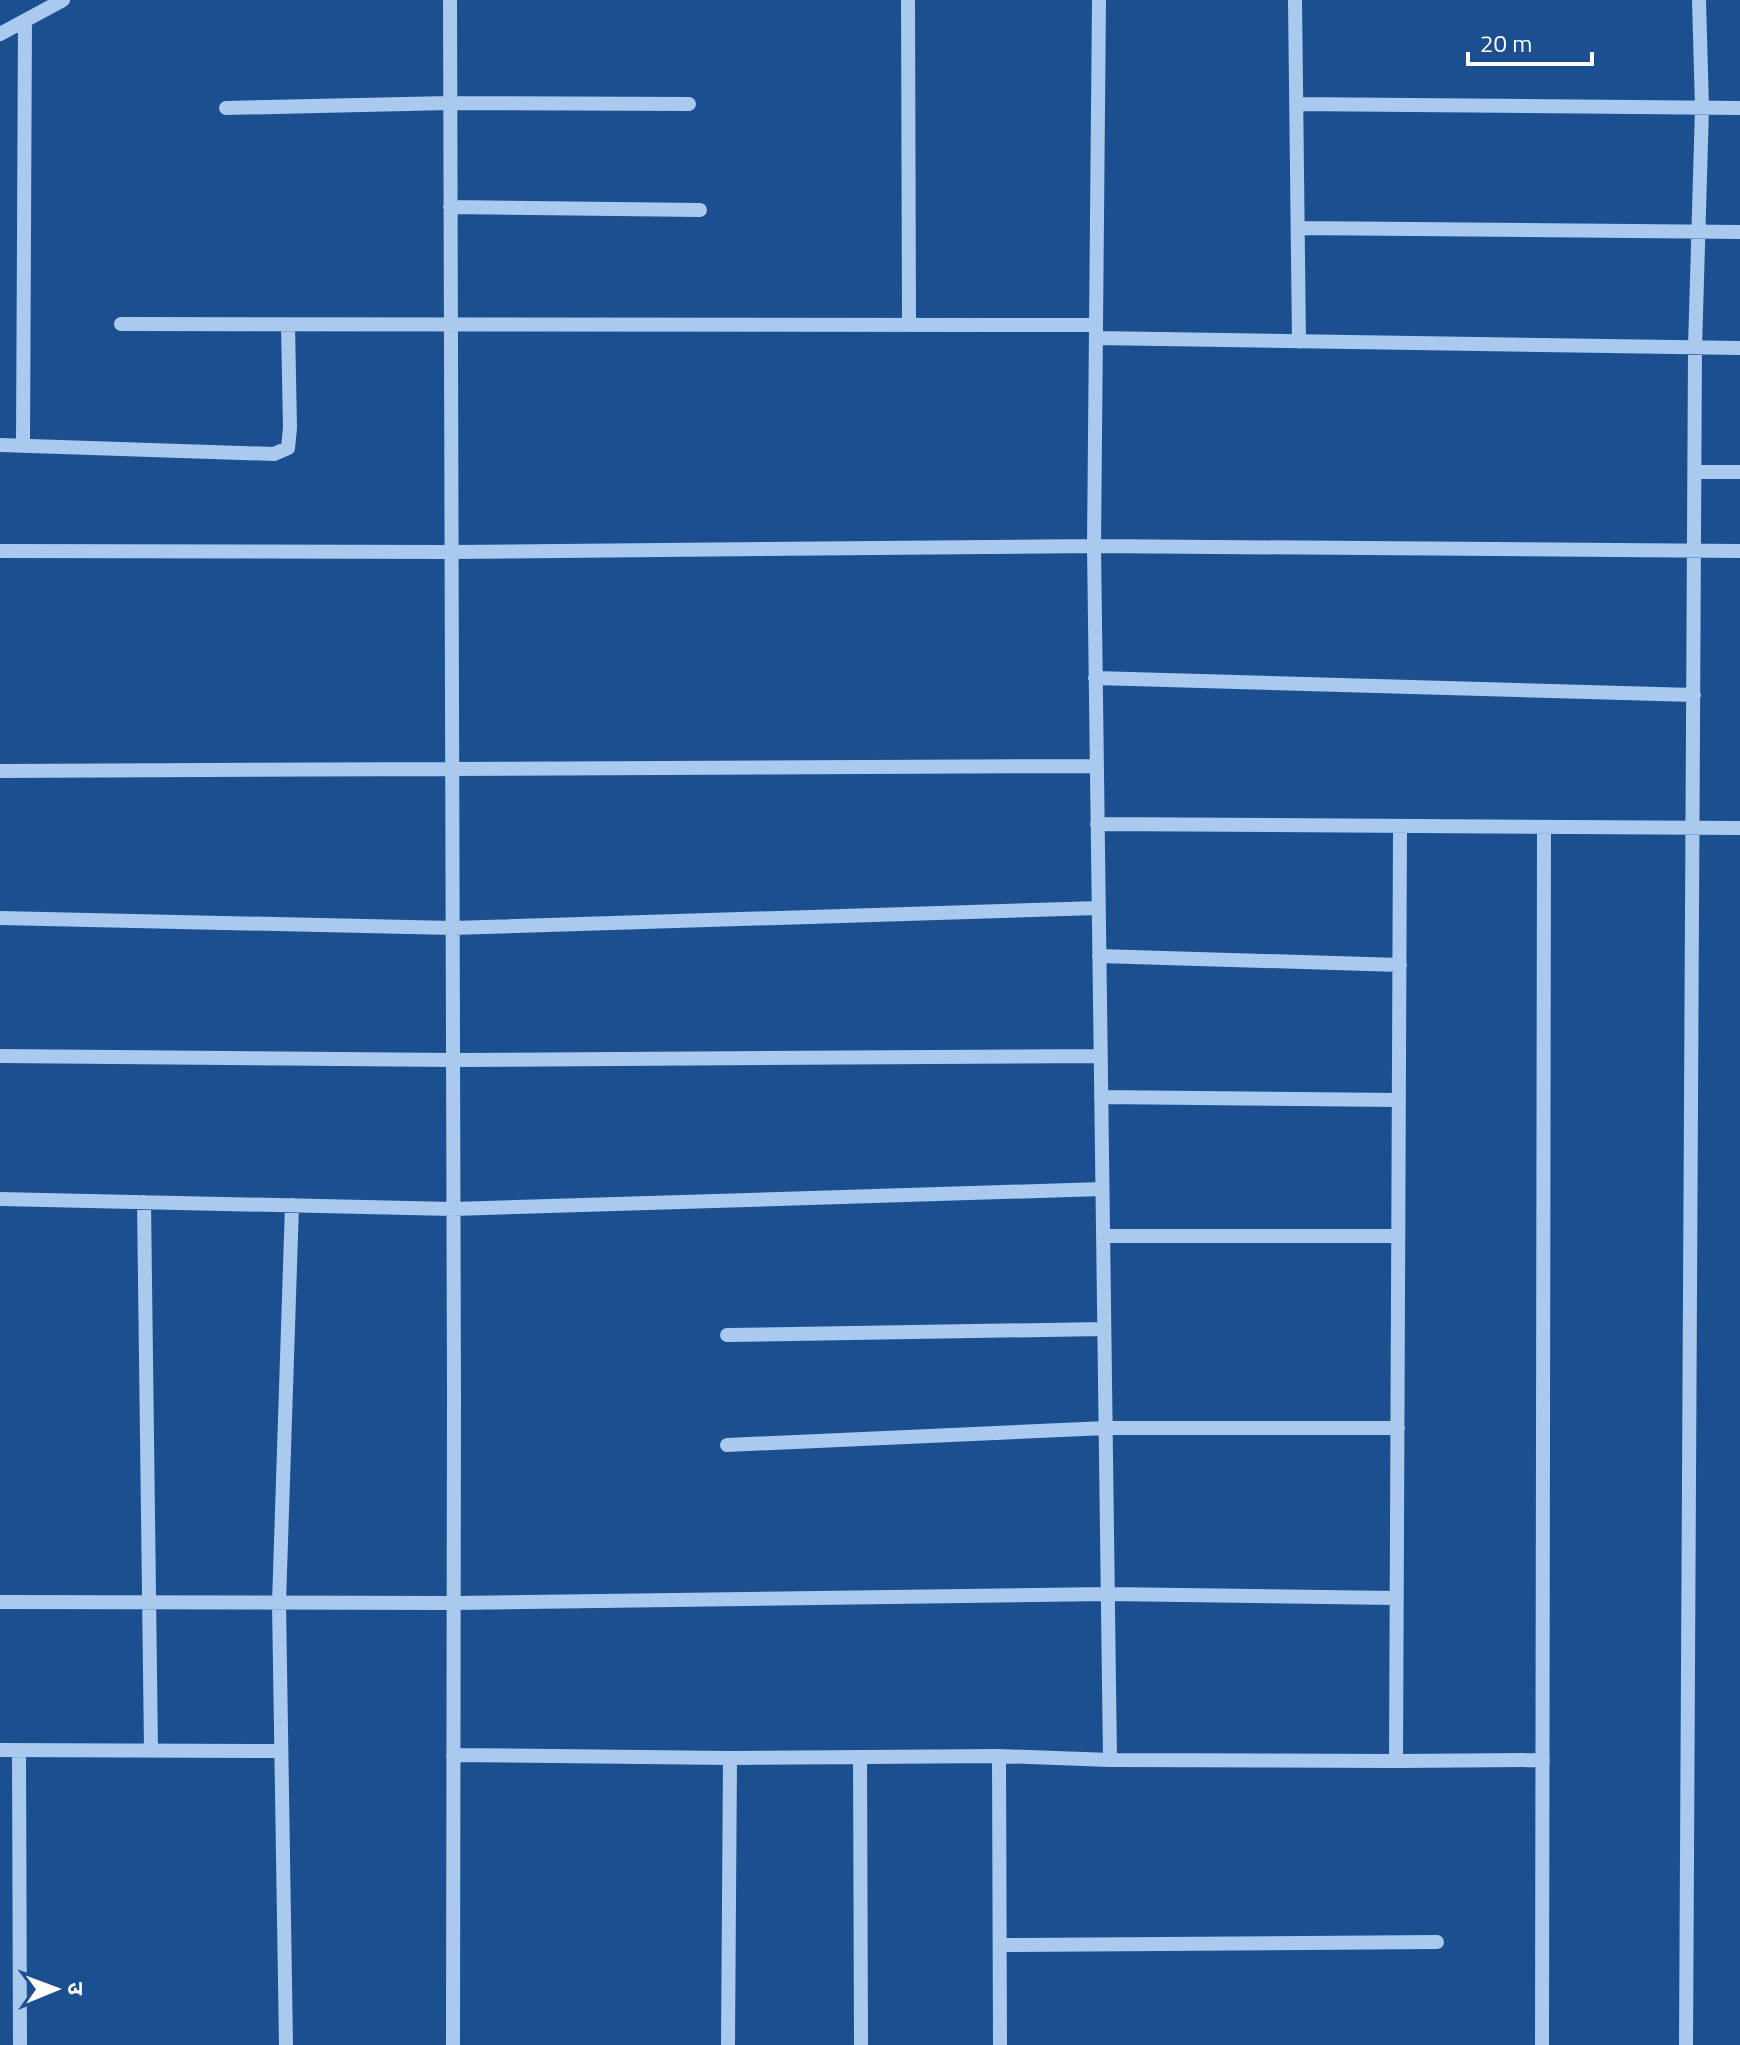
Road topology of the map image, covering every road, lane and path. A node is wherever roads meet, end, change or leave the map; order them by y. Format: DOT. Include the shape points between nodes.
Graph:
graph roads {
  1 [pos="63,0"];
  2 [pos="450,0"];
  3 [pos="908,0"];
  4 [pos="1099,0"];
  5 [pos="1295,0"];
  6 [pos="1699,0"];
  7 [pos="25,21"];
  8 [pos="0,34"];
  9 [pos="450,103"];
  10 [pos="689,104"];
  11 [pos="1297,104"];
  12 [pos="226,108"];
  13 [pos="1702,108"];
  14 [pos="1740,108"];
  15 [pos="450,207"];
  16 [pos="700,210"];
  17 [pos="1298,228"];
  18 [pos="1740,232"];
  19 [pos="1699,233"];
  20 [pos="121,324"];
  21 [pos="288,325"];
  22 [pos="909,325"];
  23 [pos="451,326"];
  24 [pos="1096,332"];
  25 [pos="1299,342"];
  26 [pos="1695,348"];
  27 [pos="1740,348"];
  28 [pos="0,445"];
  29 [pos="23,445"];
  30 [pos="1695,472"];
  31 [pos="1740,472"];
  32 [pos="1094,546"];
  33 [pos="0,551"];
  34 [pos="1695,551"];
  35 [pos="1740,551"];
  36 [pos="451,552"];
  37 [pos="1095,678"];
  38 [pos="1694,695"];
  39 [pos="1096,766"];
  40 [pos="452,767"];
  41 [pos="0,771"];
  42 [pos="1097,824"];
  43 [pos="1400,826"];
  44 [pos="1544,827"];
  45 [pos="1693,828"];
  46 [pos="1740,828"];
  47 [pos="1098,908"];
  48 [pos="0,918"];
  49 [pos="453,928"];
  50 [pos="1099,956"];
  51 [pos="1400,965"];
  52 [pos="0,1056"];
  53 [pos="1101,1056"];
  54 [pos="453,1060"];
  55 [pos="1101,1097"];
  56 [pos="1399,1100"];
  57 [pos="1102,1189"];
  58 [pos="0,1199"];
  59 [pos="144,1202"];
  60 [pos="292,1205"];
  61 [pos="453,1209"];
  62 [pos="1103,1236"];
  63 [pos="1398,1236"];
  64 [pos="1104,1329"];
  65 [pos="727,1335"];
  66 [pos="1106,1428"];
  67 [pos="1398,1428"];
  68 [pos="727,1445"];
  69 [pos="1108,1594"];
  70 [pos="1396,1598"];
  71 [pos="0,1602"];
  72 [pos="151,1603"];
  73 [pos="279,1603"];
  74 [pos="453,1603"];
  75 [pos="0,1750"];
  76 [pos="19,1750"];
  77 [pos="151,1750"];
  78 [pos="281,1751"];
  79 [pos="453,1755"];
  80 [pos="999,1756"];
  81 [pos="860,1757"];
  82 [pos="730,1758"];
  83 [pos="1110,1760"];
  84 [pos="1543,1760"];
  85 [pos="1396,1761"];
  86 [pos="1437,1942"];
  87 [pos="1000,1945"];
  88 [pos="20,2045"];
  89 [pos="286,2045"];
  90 [pos="453,2045"];
  91 [pos="728,2045"];
  92 [pos="861,2045"];
  93 [pos="1000,2045"];
  94 [pos="1542,2045"];
  95 [pos="1686,2045"];
  1 -- 7 [label="street"];
  2 -- 9 [label="street"];
  3 -- 22 [label="street"];
  4 -- 24 [label="street"];
  5 -- 11 [label="street"];
  6 -- 13 [label="street"];
  7 -- 8 [label="street"];
  7 -- 29 [label="street"];
  9 -- 10 [label="street"];
  9 -- 12 [label="street"];
  9 -- 15 [label="street"];
  11 -- 13 [label="street"];
  11 -- 17 [label="street"];
  13 -- 14 [label="street"];
  13 -- 19 [label="street"];
  15 -- 16 [label="street"];
  15 -- 23 [label="street"];
  17 -- 19 [label="street"];
  17 -- 25 [label="street"];
  18 -- 19 [label="street"];
  19 -- 26 [label="street"];
  20 -- 21 [label="street"];
  21 -- 23 [label="street"];
  21 -- 29 [label="street" via="288,448 274,454"];
  22 -- 23 [label="street"];
  22 -- 24 [label="street"];
  23 -- 36 [label="street"];
  24 -- 25 [label="street"];
  24 -- 32 [label="street"];
  25 -- 26 [label="street"];
  26 -- 27 [label="street"];
  26 -- 30 [label="street"];
  28 -- 29 [label="street"];
  30 -- 31 [label="street"];
  30 -- 34 [label="street"];
  32 -- 34 [label="street"];
  32 -- 36 [label="street"];
  32 -- 37 [label="street"];
  33 -- 36 [label="street"];
  34 -- 35 [label="street"];
  34 -- 38 [label="street"];
  36 -- 40 [label="street"];
  37 -- 38 [label="street"];
  37 -- 39 [label="street"];
  38 -- 45 [label="street"];
  39 -- 40 [label="street"];
  39 -- 42 [label="street"];
  40 -- 41 [label="street"];
  40 -- 49 [label="street"];
  42 -- 43 [label="street"];
  42 -- 47 [label="street"];
  43 -- 44 [label="street"];
  43 -- 51 [label="street"];
  44 -- 45 [label="street"];
  44 -- 84 [label="street"];
  45 -- 46 [label="street"];
  45 -- 95 [label="street"];
  47 -- 49 [label="street"];
  47 -- 50 [label="street"];
  48 -- 49 [label="street"];
  49 -- 54 [label="street"];
  50 -- 51 [label="street"];
  50 -- 53 [label="street"];
  51 -- 56 [label="street"];
  52 -- 54 [label="street"];
  53 -- 54 [label="street"];
  53 -- 55 [label="street"];
  54 -- 61 [label="street"];
  55 -- 56 [label="street"];
  55 -- 57 [label="street"];
  56 -- 63 [label="street"];
  57 -- 61 [label="street"];
  57 -- 62 [label="street"];
  58 -- 59 [label="street"];
  59 -- 60 [label="street"];
  59 -- 72 [label="street"];
  60 -- 61 [label="street"];
  60 -- 73 [label="street"];
  61 -- 74 [label="street"];
  62 -- 63 [label="street"];
  62 -- 64 [label="street"];
  63 -- 67 [label="street"];
  64 -- 65 [label="street"];
  64 -- 66 [label="street"];
  66 -- 67 [label="street"];
  66 -- 68 [label="street"];
  66 -- 69 [label="street"];
  67 -- 70 [label="street"];
  69 -- 70 [label="street"];
  69 -- 74 [label="street"];
  69 -- 83 [label="street"];
  70 -- 85 [label="street"];
  71 -- 72 [label="street"];
  72 -- 73 [label="street"];
  72 -- 77 [label="street"];
  73 -- 74 [label="street"];
  73 -- 78 [label="street"];
  74 -- 79 [label="street"];
  75 -- 76 [label="street"];
  76 -- 77 [label="street"];
  76 -- 88 [label="street"];
  77 -- 78 [label="street"];
  78 -- 89 [label="street"];
  79 -- 82 [label="street"];
  79 -- 90 [label="street"];
  80 -- 81 [label="street"];
  80 -- 83 [label="street"];
  80 -- 87 [label="street"];
  81 -- 82 [label="street"];
  81 -- 92 [label="street"];
  82 -- 91 [label="street"];
  83 -- 85 [label="street"];
  84 -- 85 [label="street"];
  84 -- 94 [label="street"];
  86 -- 87 [label="street"];
  87 -- 93 [label="street"];
}
